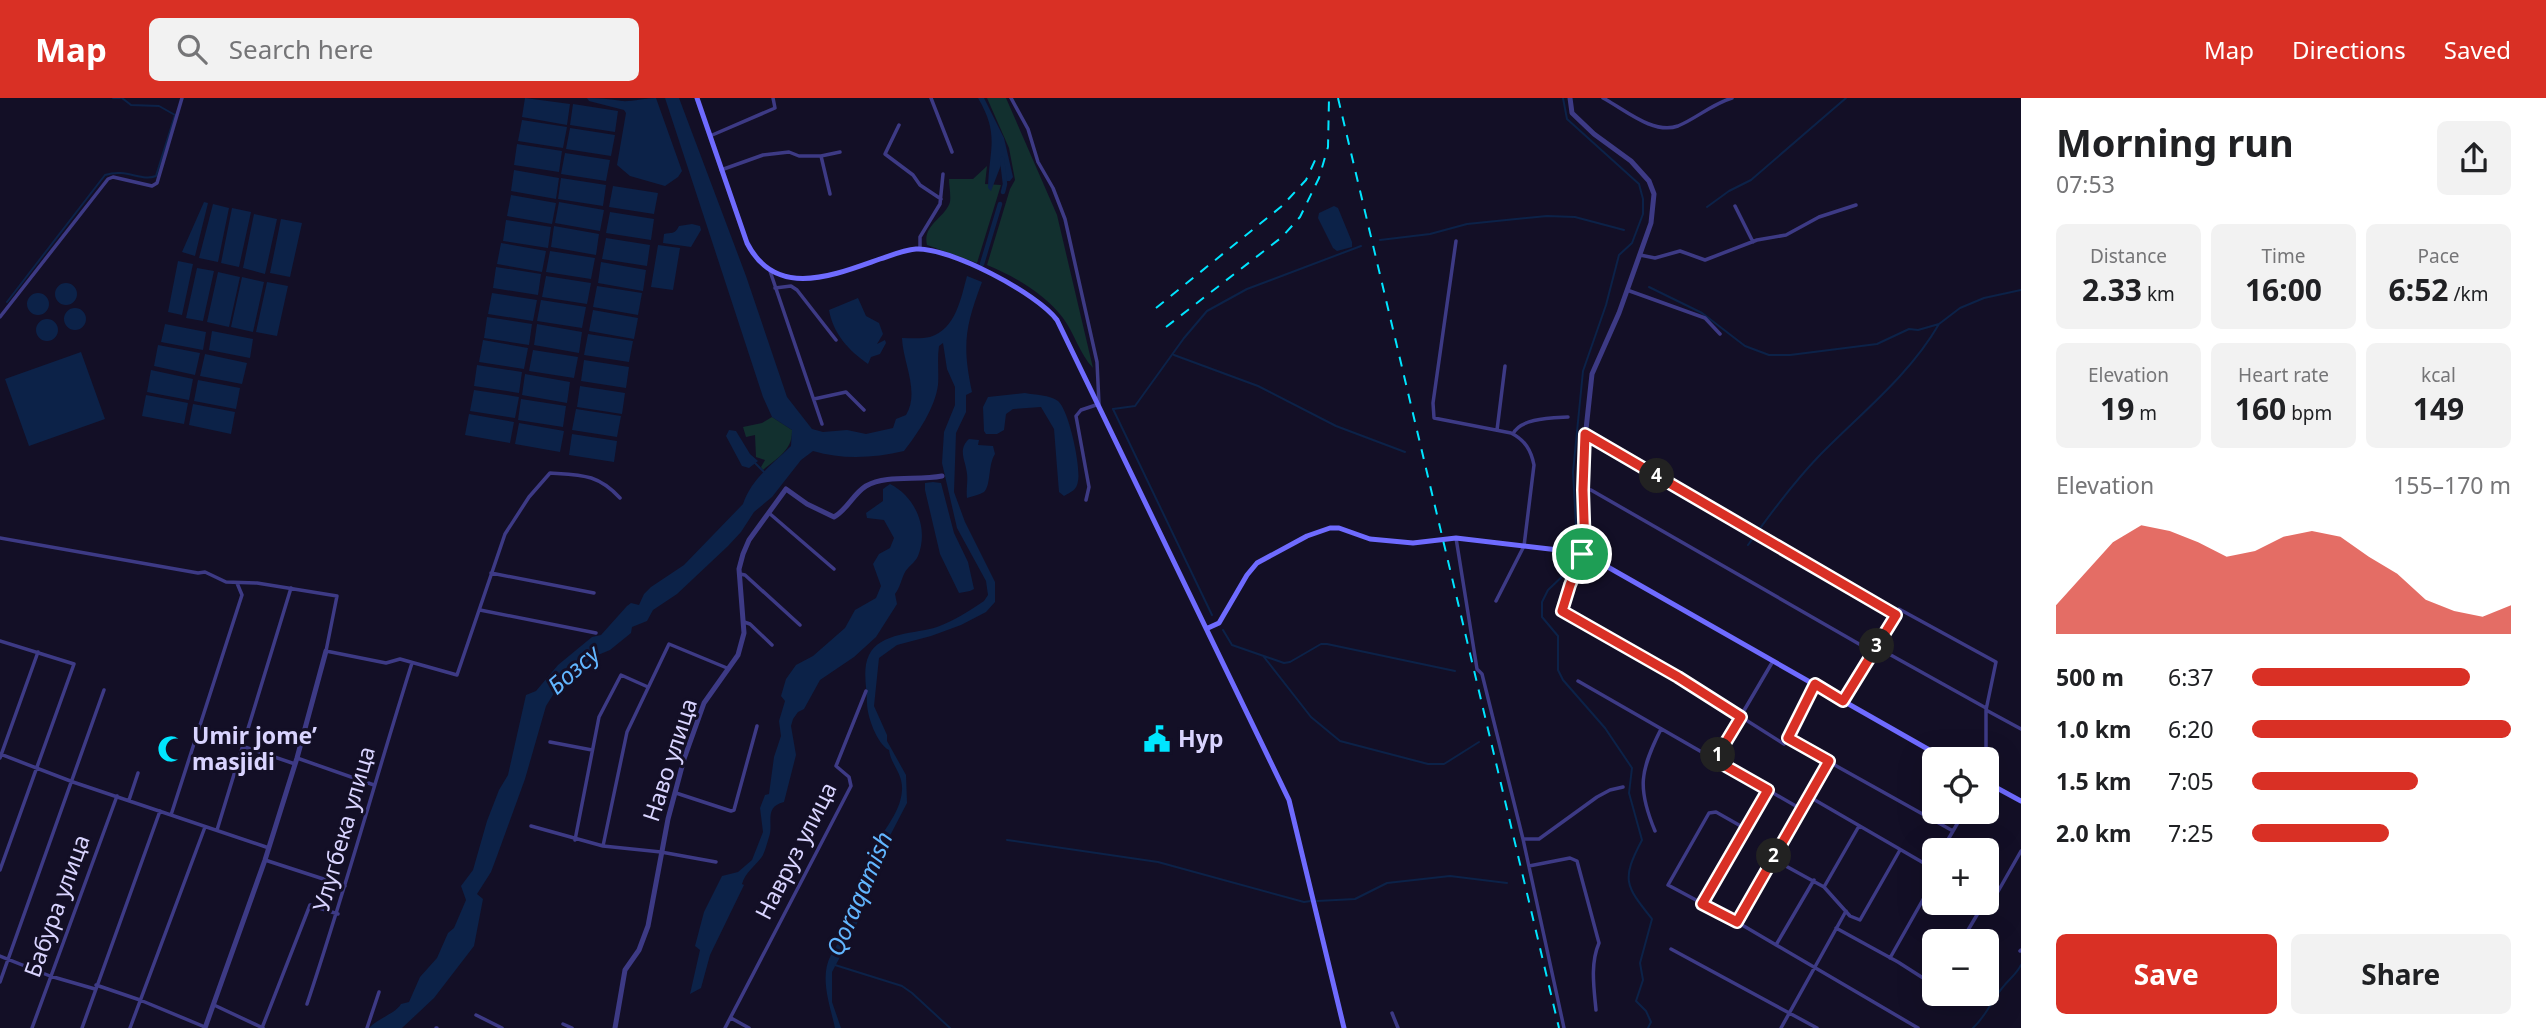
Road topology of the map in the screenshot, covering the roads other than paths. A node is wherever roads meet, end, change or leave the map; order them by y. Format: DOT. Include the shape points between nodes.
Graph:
graph roads {
  1 [pos="182,98"];
  2 [pos="696,98"];
  3 [pos="773,98"];
  4 [pos="931,98"];
  5 [pos="1011,98"];
  6 [pos="1570,98"];
  7 [pos="1603,98"];
  8 [pos="1732,98"];
  9 [pos="900,125"];
  10 [pos="710,136"];
  11 [pos="840,152"];
  12 [pos="952,152"];
  13 [pos="821,156"];
  14 [pos="721,170"];
  15 [pos="943,174"];
  16 [pos="830,194"];
  17 [pos="941,199"];
  18 [pos="1856,205"];
  19 [pos="1735,206"];
  20 [pos="1456,240"];
  21 [pos="1753,242"];
  22 [pos="920,249"];
  23 [pos="1640,256"];
  24 [pos="769,269"];
  25 [pos="775,288"];
  26 [pos="1627,290"];
  27 [pos="0,317"];
  28 [pos="1720,334"];
  29 [pos="836,340"];
  30 [pos="1505,366"];
  31 [pos="814,399"];
  32 [pos="1099,404"];
  33 [pos="864,410"];
  34 [pos="1568,417"];
  35 [pos="822,424"];
  36 [pos="1497,430"];
  37 [pos="1513,434"];
  38 [pos="1585,434"];
  39 [pos="942,476"];
  40 [pos="1583,490"];
  41 [pos="620,498"];
  42 [pos="1086,500"];
  43 [pos="769,513"];
  44 [pos="0,537"];
  45 [pos="1456,538"];
  46 [pos="1524,546"];
  47 [pos="1583,554"];
  48 [pos="834,569"];
  49 [pos="491,573"];
  50 [pos="740,574"];
  51 [pos="237,583"];
  52 [pos="291,588"];
  53 [pos="594,593"];
  54 [pos="1496,601"];
  55 [pos="480,611"];
  56 [pos="1896,615"];
  57 [pos="744,622"];
  58 [pos="1219,623"];
  59 [pos="800,625"];
  60 [pos="1208,628"];
  61 [pos="596,633"];
  62 [pos="1213,638"];
  63 [pos="0,641"];
  64 [pos="772,645"];
  65 [pos="326,651"];
  66 [pos="38,652"];
  67 [pos="1873,652"];
  68 [pos="1773,661"];
  69 [pos="412,663"];
  70 [pos="727,668"];
  71 [pos="1578,681"];
  72 [pos="1815,684"];
  73 [pos="648,687"];
  74 [pos="104,690"];
  75 [pos="866,691"];
  76 [pos="1843,701"];
  77 [pos="1986,709"];
  78 [pos="1741,717"];
  79 [pos="757,726"];
  80 [pos="1661,729"];
  81 [pos="2021,729"];
  82 [pos="1788,738"];
  83 [pos="550,742"];
  84 [pos="243,746"];
  85 [pos="1924,747"];
  86 [pos="1986,747"];
  87 [pos="592,750"];
  88 [pos="0,755"];
  89 [pos="1715,760"];
  90 [pos="296,761"];
  91 [pos="1829,761"];
  92 [pos="37,768"];
  93 [pos="138,773"];
  94 [pos="73,782"];
  95 [pos="374,785"];
  96 [pos="1623,787"];
  97 [pos="1999,789"];
  98 [pos="1768,790"];
  99 [pos="674,793"];
  100 [pos="117,796"];
  101 [pos="1808,796"];
  102 [pos="129,800"];
  103 [pos="2021,801"];
  104 [pos="1801,809"];
  105 [pos="160,811"];
  106 [pos="171,814"];
  107 [pos="1957,824"];
  108 [pos="1859,826"];
  109 [pos="205,827"];
  110 [pos="531,827"];
  111 [pos="1746,829"];
  112 [pos="217,831"];
  113 [pos="1655,831"];
  114 [pos="1953,831"];
  115 [pos="1949,838"];
  116 [pos="1523,839"];
  117 [pos="575,840"];
  118 [pos="603,846"];
  119 [pos="269,848"];
  120 [pos="1900,850"];
  121 [pos="2021,851"];
  122 [pos="661,852"];
  123 [pos="1773,859"];
  124 [pos="265,860"];
  125 [pos="1922,861"];
  126 [pos="716,862"];
  127 [pos="1528,866"];
  128 [pos="0,870"];
  129 [pos="1814,880"];
  130 [pos="345,886"];
  131 [pos="1824,887"];
  132 [pos="1999,890"];
  133 [pos="1922,901"];
  134 [pos="1702,904"];
  135 [pos="1846,911"];
  136 [pos="338,914"];
  137 [pos="1737,922"];
  138 [pos="1836,928"];
  139 [pos="1776,945"];
  140 [pos="1671,948"];
  141 [pos="0,956"];
  142 [pos="1890,958"];
  143 [pos="8,959"];
  144 [pos="1815,967"];
  145 [pos="50,976"];
  146 [pos="1922,978"];
  147 [pos="0,982"];
  148 [pos="96,987"];
  149 [pos="379,992"];
  150 [pos="140,1000"];
  151 [pos="307,1004"];
  152 [pos="213,1005"];
  153 [pos="1597,1010"];
  154 [pos="1392,1013"];
  155 [pos="1789,1013"];
  156 [pos="475,1015"];
  157 [pos="731,1018"];
  158 [pos="563,1024"];
  159 [pos="205,1027"];
  160 [pos="32,1028"];
  161 [pos="82,1028"];
  162 [pos="130,1028"];
  163 [pos="263,1028"];
  164 [pos="367,1028"];
  165 [pos="502,1028"];
  166 [pos="572,1028"];
  167 [pos="614,1028"];
  168 [pos="724,1028"];
  169 [pos="750,1028"];
  170 [pos="1344,1028"];
  171 [pos="1398,1028"];
  172 [pos="1564,1028"];
  173 [pos="1781,1028"];
  174 [pos="1817,1028"];
  175 [pos="1918,1028"];
  1 -- 27 [label="street" via="158,183 108,178"];
  2 -- 10 [label="main road"];
  3 -- 10 [label="street" via="775,108"];
  4 -- 12 [label="street"];
  5 -- 32 [label="street" via="1065,219 1097,362"];
  6 -- 23 [label="street" via="1572,113 1649,181 1654,194 1651,223"];
  7 -- 8 [label="street" via="1649,125 1664,128 1676,127"];
  9 -- 17 [label="street" via="885,154"];
  10 -- 14 [label="main road"];
  11 -- 13 [label="street"];
  13 -- 14 [label="street" via="763,155"];
  13 -- 16 [label="street"];
  14 -- 24 [label="main road" via="747,243"];
  15 -- 17 [label="street"];
  17 -- 22 [label="street" via="920,237"];
  18 -- 21 [label="street" via="1819,217 1786,235"];
  19 -- 21 [label="street"];
  20 -- 36 [label="street" via="1432,411 1434,418"];
  21 -- 23 [label="street" via="1705,260 1679,251 1655,258"];
  22 -- 24 [label="main road" via="811,278 790,279"];
  22 -- 32 [label="main road" via="989,272 1045,306 1065,333"];
  23 -- 26 [label="street"];
  24 -- 25 [label="street"];
  25 -- 29 [label="street" via="797,290"];
  25 -- 31 [label="street"];
  26 -- 28 [label="street" via="1705,318"];
  26 -- 38 [label="street" via="1592,374"];
  30 -- 36 [label="street"];
  31 -- 33 [label="street" via="846,392"];
  31 -- 35 [label="street"];
  32 -- 42 [label="street" via="1076,415 1089,487"];
  32 -- 60 [label="main road"];
  34 -- 37 [label="street" via="1536,421"];
  36 -- 37 [label="street"];
  37 -- 46 [label="street" via="1522,438 1534,465"];
  38 -- 40 [label="street"];
  38 -- 56 [label="street"];
  39 -- 43 [label="street, Наво улица" via="883,478 862,488 834,517 788,489"];
  40 -- 47 [label="street"];
  40 -- 67 [label="street" via="1591,490"];
  41 -- 49 [label="street" via="607,484 584,475 551,473 505,534"];
  43 -- 48 [label="street"];
  43 -- 50 [label="street, Наво улица" via="749,540"];
  44 -- 51 [label="street" via="205,572"];
  45 -- 46 [label="main road"];
  45 -- 58 [label="main road" via="1407,543 1366,539 1336,528 1323,530 1256,563"];
  45 -- 116 [label="street" via="1477,669 1486,687"];
  46 -- 47 [label="main road"];
  46 -- 54 [label="street"];
  47 -- 68 [label="main road"];
  47 -- 78 [label="street" via="1562,611"];
  49 -- 53 [label="street"];
  49 -- 55 [label="street"];
  50 -- 57 [label="street, Наво улица"];
  50 -- 59 [label="street"];
  51 -- 52 [label="street"];
  51 -- 106 [label="street" via="242,595"];
  52 -- 65 [label="street" via="337,596"];
  52 -- 84 [label="street"];
  55 -- 61 [label="street"];
  55 -- 69 [label="street" via="457,676"];
  56 -- 67 [label="street"];
  56 -- 77 [label="street" via="1899,609 1996,662"];
  57 -- 64 [label="street"];
  57 -- 70 [label="street, Наво улица" via="743,643"];
  58 -- 60 [label="main road"];
  58 -- 62 [label="main road"];
  60 -- 62 [label="main road"];
  62 -- 170 [label="main road" via="1289,800"];
  63 -- 66 [label="street"];
  65 -- 69 [label="street" via="386,663 400,659"];
  65 -- 90 [label="street"];
  66 -- 88 [label="street"];
  66 -- 92 [label="street" via="74,664"];
  67 -- 76 [label="street"];
  67 -- 77 [label="street" via="1880,649"];
  68 -- 72 [label="main road"];
  68 -- 78 [label="street"];
  69 -- 95 [label="street, Улугбека улица"];
  70 -- 73 [label="street" via="669,645"];
  70 -- 99 [label="street, Наво улица" via="704,703"];
  71 -- 80 [label="street"];
  72 -- 76 [label="main road"];
  72 -- 82 [label="street"];
  73 -- 87 [label="street" via="621,675 599,717"];
  73 -- 118 [label="street" via="627,732"];
  74 -- 94 [label="street"];
  75 -- 157 [label="street, Навруз улица" via="836,765 849,776 851,786"];
  76 -- 85 [label="main road"];
  77 -- 81 [label="street"];
  77 -- 86 [label="street"];
  78 -- 82 [label="street" via="1784,744"];
  78 -- 89 [label="street"];
  79 -- 99 [label="street" via="733,811"];
  80 -- 89 [label="street"];
  80 -- 113 [label="street" via="1643,774 1643,802"];
  82 -- 91 [label="street"];
  83 -- 87 [label="street"];
  84 -- 90 [label="street"];
  84 -- 112 [label="street"];
  87 -- 117 [label="street"];
  88 -- 92 [label="street"];
  89 -- 98 [label="street"];
  90 -- 95 [label="street"];
  90 -- 119 [label="street"];
  91 -- 101 [label="street"];
  91 -- 114 [label="street"];
  92 -- 94 [label="street"];
  92 -- 128 [label="street"];
  93 -- 102 [label="street"];
  94 -- 100 [label="street"];
  94 -- 143 [label="street"];
  95 -- 130 [label="street, Улугбека улица"];
  96 -- 116 [label="street" via="1597,797 1540,839"];
  97 -- 103 [label="main road"];
  98 -- 104 [label="street"];
  98 -- 111 [label="street"];
  99 -- 122 [label="street, Наво улица"];
  100 -- 102 [label="street"];
  100 -- 145 [label="street, Бабура улица"];
  101 -- 104 [label="street"];
  101 -- 108 [label="street"];
  102 -- 105 [label="street"];
  104 -- 123 [label="street"];
  105 -- 106 [label="street"];
  105 -- 148 [label="street"];
  106 -- 109 [label="street"];
  107 -- 114 [label="street"];
  108 -- 120 [label="street"];
  108 -- 131 [label="street"];
  109 -- 112 [label="street"];
  109 -- 150 [label="street"];
  110 -- 117 [label="street"];
  111 -- 134 [label="street"];
  111 -- 134 [label="street" via="1716,812 1709,813 1680,862 1668,885"];
  112 -- 119 [label="street"];
  114 -- 115 [label="street"];
  116 -- 127 [label="street"];
  117 -- 118 [label="street"];
  118 -- 122 [label="street"];
  119 -- 124 [label="street"];
  120 -- 125 [label="street"];
  120 -- 135 [label="street" via="1860,920"];
  121 -- 132 [label="street"];
  122 -- 126 [label="street"];
  122 -- 167 [label="street, Наво улица" via="645,936 625,970"];
  123 -- 129 [label="street"];
  123 -- 137 [label="street"];
  124 -- 130 [label="street"];
  124 -- 152 [label="street"];
  127 -- 153 [label="street" via="1570,858 1577,861 1599,943 1593,981"];
  127 -- 172 [label="street"];
  129 -- 131 [label="street"];
  129 -- 139 [label="street"];
  130 -- 136 [label="street, Улугбека улица"];
  131 -- 135 [label="street"];
  133 -- 142 [label="street"];
  134 -- 137 [label="street"];
  135 -- 138 [label="street"];
  136 -- 151 [label="street, Улугбека улица"];
  136 -- 163 [label="street" via="310,905"];
  137 -- 139 [label="street"];
  138 -- 142 [label="street"];
  138 -- 144 [label="street"];
  139 -- 144 [label="street"];
  140 -- 155 [label="street"];
  141 -- 143 [label="street"];
  142 -- 146 [label="street"];
  143 -- 145 [label="street"];
  143 -- 147 [label="street"];
  144 -- 155 [label="street"];
  144 -- 175 [label="street"];
  145 -- 148 [label="street"];
  145 -- 160 [label="street, Бабура улица"];
  148 -- 150 [label="street"];
  148 -- 161 [label="street"];
  149 -- 164 [label="street"];
  150 -- 159 [label="street"];
  150 -- 162 [label="street"];
  152 -- 159 [label="street"];
  152 -- 163 [label="street"];
  154 -- 171 [label="street"];
  155 -- 173 [label="street"];
  155 -- 174 [label="street"];
  156 -- 165 [label="street"];
  157 -- 168 [label="street, Навруз улица"];
  157 -- 169 [label="street"];
  158 -- 166 [label="street"];
}
